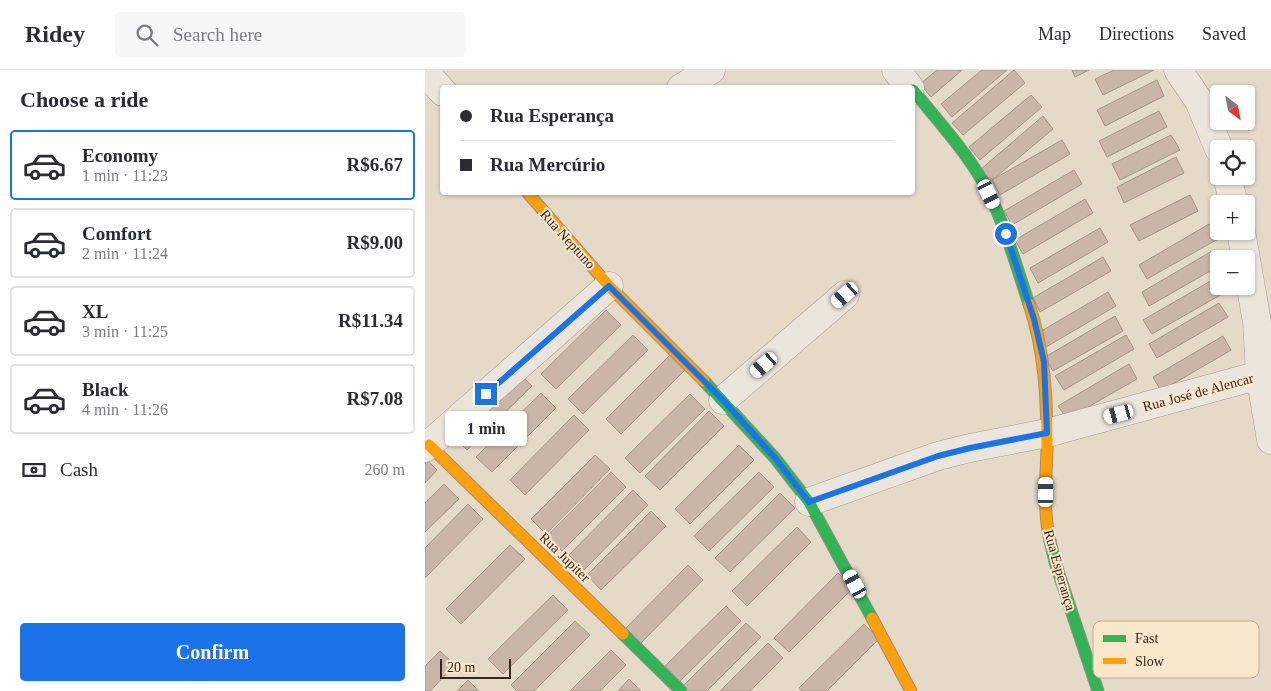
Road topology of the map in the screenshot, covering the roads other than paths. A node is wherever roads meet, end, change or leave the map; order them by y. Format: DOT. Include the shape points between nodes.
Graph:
graph roads {
  1 [pos="711,70"];
  2 [pos="896,70"];
  3 [pos="1178,70"];
  4 [pos="425,72"];
  5 [pos="686,85"];
  6 [pos="908,85"];
  7 [pos="440,89"];
  8 [pos="915,94"];
  9 [pos="1215,140"];
  10 [pos="529,195"];
  11 [pos="1243,240"];
  12 [pos="609,286"];
  13 [pos="845,295"];
  14 [pos="1266,373"];
  15 [pos="723,400"];
  16 [pos="1047,433"];
  17 [pos="1271,440"];
  18 [pos="427,447"];
  19 [pos="809,502"];
  20 [pos="1093,676"];
  21 [pos="1094,678"];
  22 [pos="681,691"];
  23 [pos="911,691"];
  24 [pos="1098,691"];
  1 -- 5 [label="street"];
  2 -- 6 [label="street, Rua Esperança"];
  3 -- 9 [label="street" via="1199,101"];
  4 -- 7 [label="street"];
  8 -- 16 [label="street, Rua Esperança" via="964,153 983,182 1000,218 1034,319 1044,362"];
  10 -- 12 [label="street, Rua Neptuno"];
  11 -- 14 [label="street"];
  12 -- 15 [label="street, Rua Neptuno"];
  12 -- 18 [label="street"];
  13 -- 15 [label="street"];
  14 -- 16 [label="street, Rua José de Alencar"];
  14 -- 17 [label="street"];
  15 -- 19 [label="street, Rua Neptuno"];
  16 -- 19 [label="street, Rua José de Alencar" via="938,456"];
  16 -- 20 [label="street, Rua Esperança" via="1045,511 1049,536"];
  18 -- 22 [label="street, Rua Jupiter"];
  19 -- 23 [label="street, Rua Neptuno"];
  21 -- 24 [label="street, Rua Esperança"];
}
